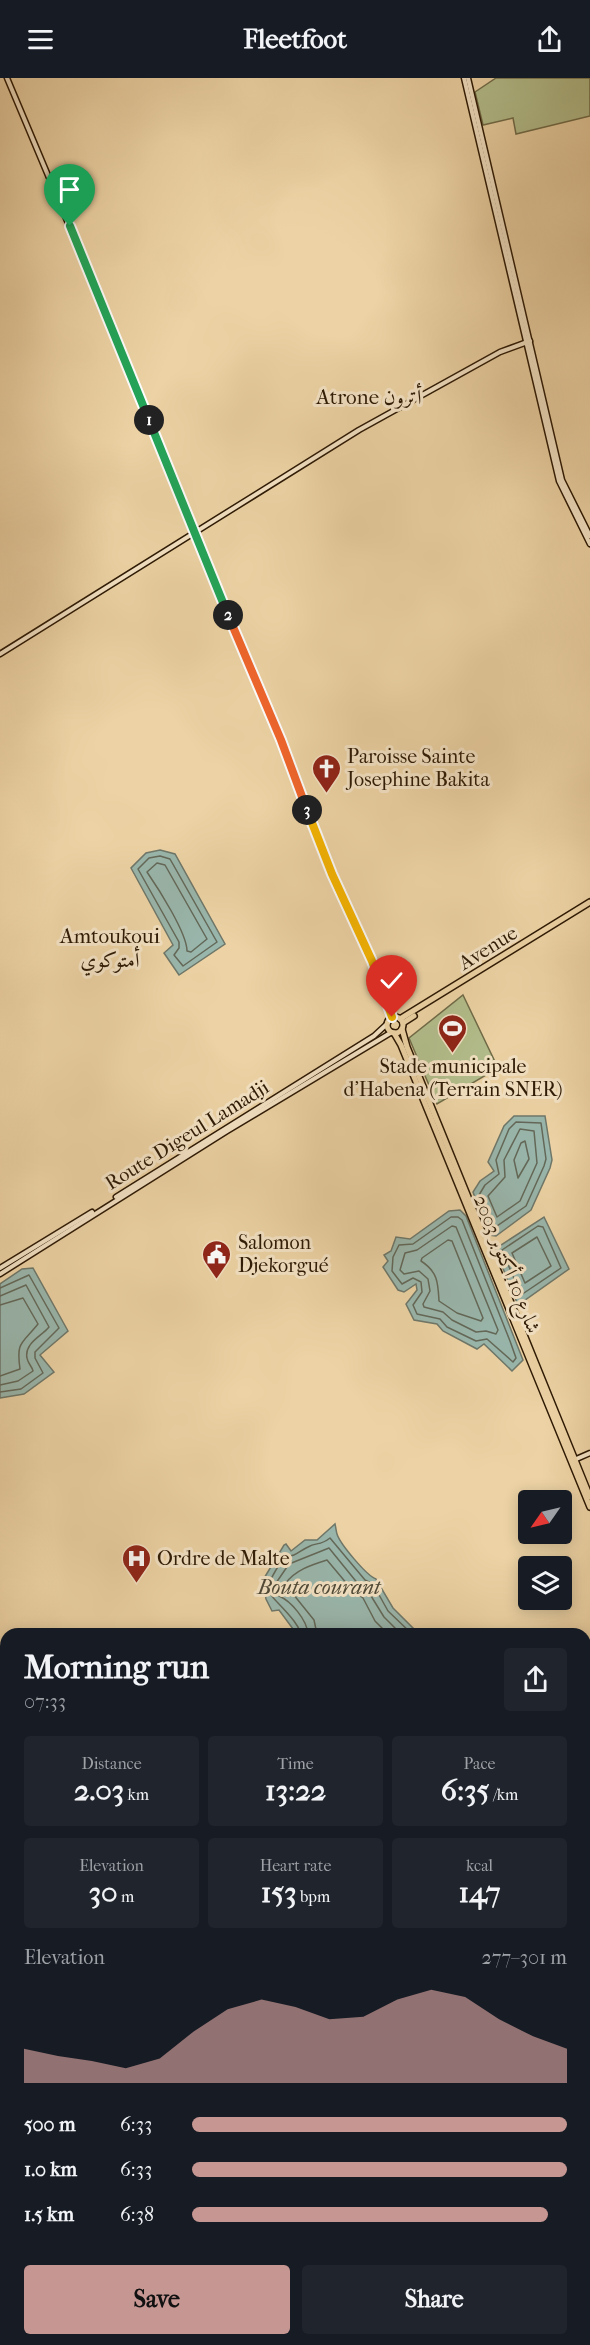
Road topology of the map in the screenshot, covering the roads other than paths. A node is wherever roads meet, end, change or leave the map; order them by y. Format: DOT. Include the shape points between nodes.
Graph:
graph roads {
  1 [pos="7,78"];
  2 [pos="466,78"];
  3 [pos="527,342"];
  4 [pos="194,533"];
  5 [pos="590,536"];
  6 [pos="590,544"];
  7 [pos="0,654"];
  8 [pos="590,904"];
  9 [pos="392,1017"];
  10 [pos="388,1023"];
  11 [pos="402,1024"];
  12 [pos="393,1033"];
  13 [pos="0,1268"];
  14 [pos="0,1274"];
  15 [pos="590,1453"];
  16 [pos="573,1460"];
  17 [pos="590,1497"];
  18 [pos="590,1508"];
  1 -- 4 [label="street"];
  2 -- 3 [label="street"];
  3 -- 4 [label="street" via="500,352 359,430"];
  3 -- 5 [label="street" via="562,480"];
  3 -- 6 [label="street" via="561,488"];
  4 -- 7 [label="street"];
  4 -- 9 [label="street"];
  8 -- 11 [label="highway"];
  9 -- 10 [label="highway"];
  9 -- 11 [label="highway"];
  10 -- 12 [label="highway, شارع 10 أكتوبر 2003"];
  10 -- 13 [label="street, Route Digeul Lamadji" via="365,1042"];
  11 -- 12 [label="highway"];
  11 -- 16 [label="highway, شارع 10 أكتوبر 2003" via="415,1068"];
  12 -- 14 [label="street" via="227,1131"];
  12 -- 16 [label="highway, شارع 10 أكتوبر 2003"];
  15 -- 16 [label="street"];
  16 -- 17 [label="highway, شارع 10 أكتوبر 2003"];
  16 -- 18 [label="highway, شارع 10 أكتوبر 2003"];
}
